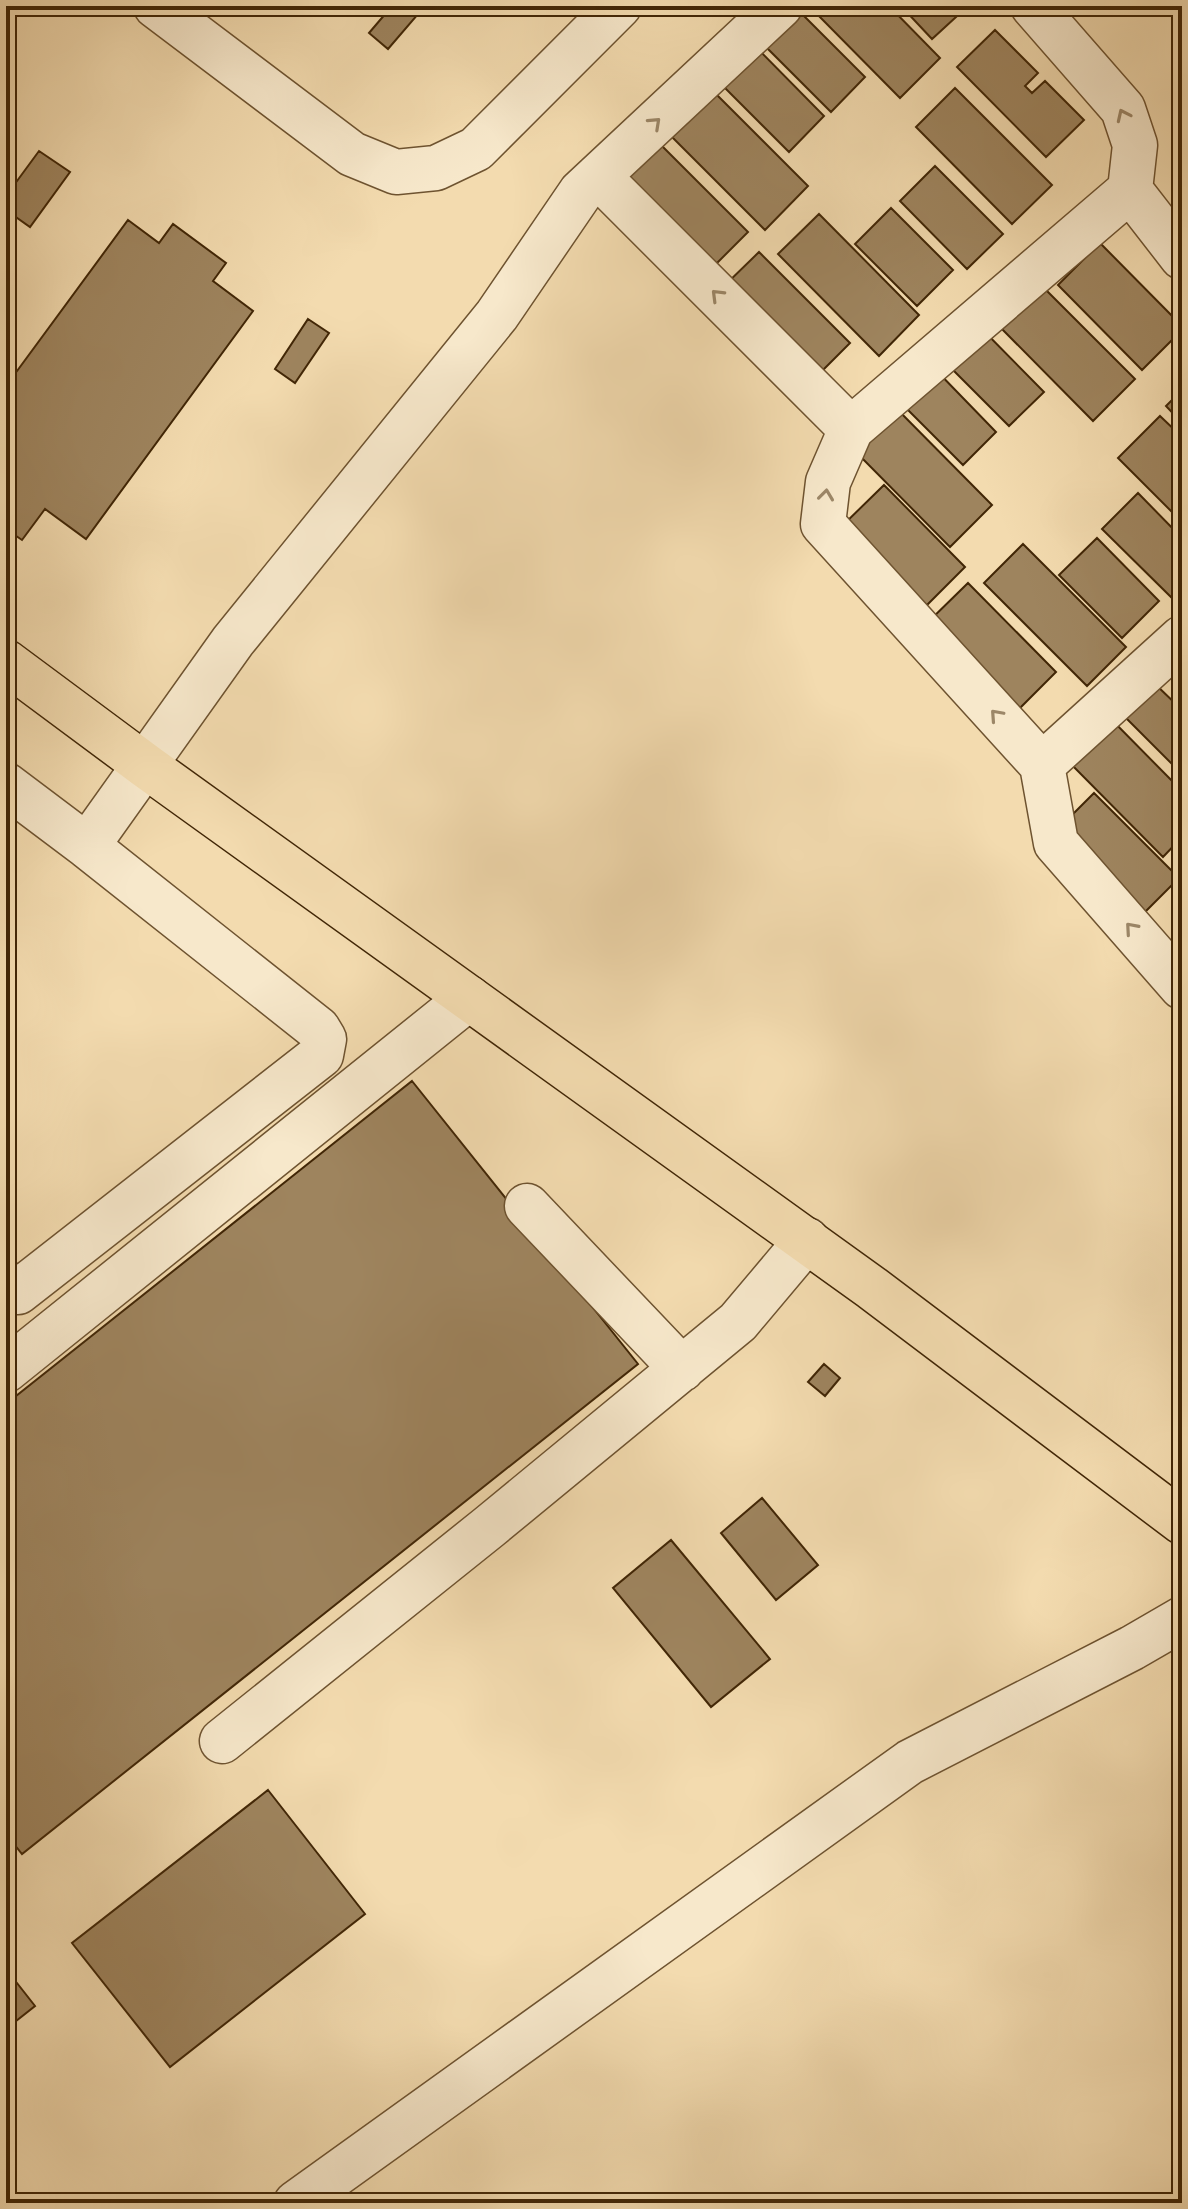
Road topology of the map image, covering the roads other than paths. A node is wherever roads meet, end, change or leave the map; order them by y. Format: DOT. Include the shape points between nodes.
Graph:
graph roads {
  1 [pos="156,6"];
  2 [pos="619,6"];
  3 [pos="780,6"];
  4 [pos="1033,6"];
  5 [pos="598,176"];
  6 [pos="1130,190"];
  7 [pos="1182,257"];
  8 [pos="851,429"];
  9 [pos="1182,638"];
  10 [pos="6,662"];
  11 [pos="1042,765"];
  12 [pos="146,766"];
  13 [pos="6,785"];
  14 [pos="87,846"];
  15 [pos="1182,987"];
  16 [pos="469,998"];
  17 [pos="527,1206"];
  18 [pos="807,1240"];
  19 [pos="10,1293"];
  20 [pos="682,1369"];
  21 [pos="6,1370"];
  22 [pos="1182,1522"];
  23 [pos="1182,1619"];
  24 [pos="222,1741"];
  25 [pos="296,2203"];
  1 -- 2 [label="street" via="352,154 396,172 436,168 476,149"];
  5 -- 3 [label="street, one-way"];
  6 -- 4 [label="street, one-way" via="1135,145 1123,109"];
  8 -- 5 [label="street, one-way"];
  5 -- 12 [label="street" via="581,192 497,315 233,641"];
  6 -- 7 [label="street"];
  6 -- 8 [label="street"];
  11 -- 8 [label="street, one-way" via="823,524 828,482"];
  9 -- 11 [label="street"];
  10 -- 12 [label="main road"];
  15 -- 11 [label="street, one-way" via="1056,843"];
  12 -- 14 [label="street"];
  12 -- 16 [label="main road"];
  13 -- 14 [label="street"];
  14 -- 19 [label="street" via="324,1039 321,1055"];
  16 -- 18 [label="main road"];
  16 -- 21 [label="street"];
  17 -- 20 [label="street"];
  18 -- 20 [label="street" via="738,1322"];
  18 -- 22 [label="main road"];
  20 -- 24 [label="street"];
  23 -- 25 [label="street" via="910,1762"];
}
